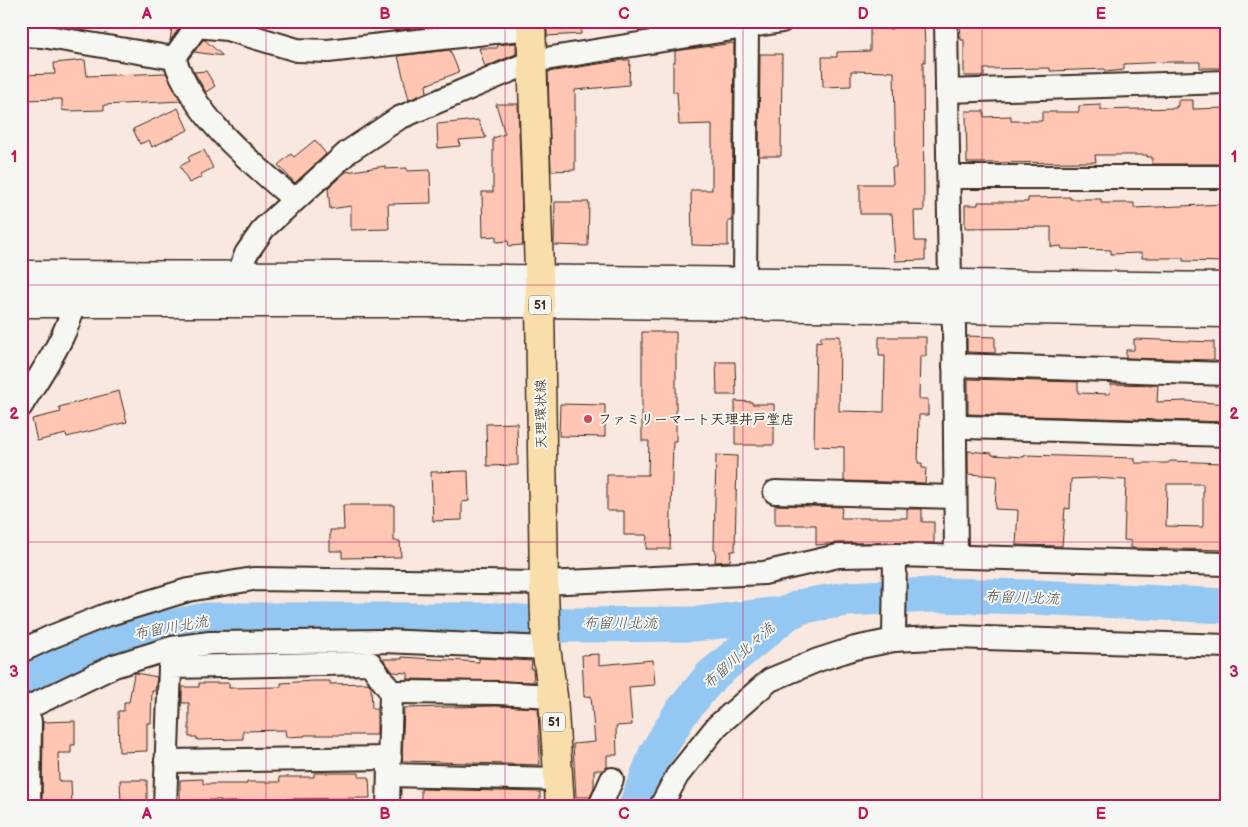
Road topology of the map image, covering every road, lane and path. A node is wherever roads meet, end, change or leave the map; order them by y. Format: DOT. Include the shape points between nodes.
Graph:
graph roads {
  1 [pos="946,21"];
  2 [pos="766,23"];
  3 [pos="197,24"];
  4 [pos="531,25"];
  5 [pos="21,35"];
  6 [pos="174,58"];
  7 [pos="533,61"];
  8 [pos="1227,82"];
  9 [pos="947,91"];
  10 [pos="948,177"];
  11 [pos="1227,177"];
  12 [pos="295,200"];
  13 [pos="21,276"];
  14 [pos="238,276"];
  15 [pos="745,280"];
  16 [pos="1227,286"];
  17 [pos="76,289"];
  18 [pos="539,291"];
  19 [pos="952,297"];
  20 [pos="21,303"];
  21 [pos="233,303"];
  22 [pos="1227,314"];
  23 [pos="954,365"];
  24 [pos="1227,374"];
  25 [pos="21,406"];
  26 [pos="965,427"];
  27 [pos="1227,435"];
  28 [pos="775,492"];
  29 [pos="955,497"];
  30 [pos="956,555"];
  31 [pos="895,557"];
  32 [pos="1227,564"];
  33 [pos="544,586"];
  34 [pos="894,637"];
  35 [pos="546,643"];
  36 [pos="1227,646"];
  37 [pos="21,651"];
  38 [pos="391,692"];
  39 [pos="553,696"];
  40 [pos="22,708"];
  41 [pos="166,761"];
  42 [pos="389,766"];
  43 [pos="558,779"];
  44 [pos="612,779"];
  45 [pos="29,806"];
  46 [pos="164,806"];
  47 [pos="388,806"];
  48 [pos="560,806"];
  49 [pos="600,806"];
  50 [pos="661,806"];
  1 -- 9 [label="street"];
  2 -- 7 [label="street"];
  2 -- 15 [label="street"];
  3 -- 4 [label="street" via="227,29 298,50 328,50"];
  3 -- 6 [label="street"];
  4 -- 7 [label="main road, 天理環状線 / 51"];
  5 -- 6 [label="street"];
  6 -- 12 [label="street" via="193,97 213,124 247,159"];
  7 -- 12 [label="street" via="399,118 348,152"];
  7 -- 18 [label="main road, 天理環状線 / 51"];
  8 -- 9 [label="street"];
  9 -- 10 [label="street"];
  10 -- 11 [label="street"];
  10 -- 19 [label="street"];
  12 -- 14 [label="street" via="264,228 246,254"];
  13 -- 17 [label="street"];
  14 -- 17 [label="street"];
  14 -- 18 [label="street" via="384,276"];
  14 -- 21 [label="street"];
  15 -- 18 [label="street"];
  15 -- 19 [label="street"];
  16 -- 19 [label="street"];
  17 -- 20 [label="street"];
  17 -- 21 [label="street"];
  17 -- 25 [label="street" via="68,326"];
  18 -- 19 [label="street"];
  18 -- 21 [label="street"];
  18 -- 33 [label="main road, 天理環状線 / 51"];
  19 -- 22 [label="street"];
  19 -- 23 [label="street"];
  23 -- 24 [label="street"];
  23 -- 29 [label="street"];
  26 -- 27 [label="street"];
  28 -- 29 [label="street"];
  29 -- 30 [label="street"];
  30 -- 31 [label="street"];
  30 -- 32 [label="street"];
  31 -- 33 [label="street" via="838,556 764,573"];
  31 -- 34 [label="street"];
  33 -- 35 [label="main road, 天理環状線 / 51"];
  33 -- 37 [label="street" via="253,579 188,590 106,614"];
  34 -- 36 [label="street"];
  34 -- 50 [label="street" via="818,660 770,680 716,726 677,776"];
  35 -- 39 [label="main road, 天理環状線 / 51"];
  35 -- 40 [label="street" via="210,643 172,648 114,666"];
  38 -- 39 [label="street"];
  38 -- 41 [label="street" via="370,663 170,667"];
  38 -- 42 [label="street"];
  39 -- 43 [label="main road, 天理環状線 / 51"];
  40 -- 45 [label="street" via="30,721"];
  41 -- 42 [label="street"];
  41 -- 46 [label="street"];
  42 -- 43 [label="street"];
  42 -- 47 [label="street"];
  43 -- 48 [label="main road, 天理環状線 / 51"];
  44 -- 49 [label="street"];
}
